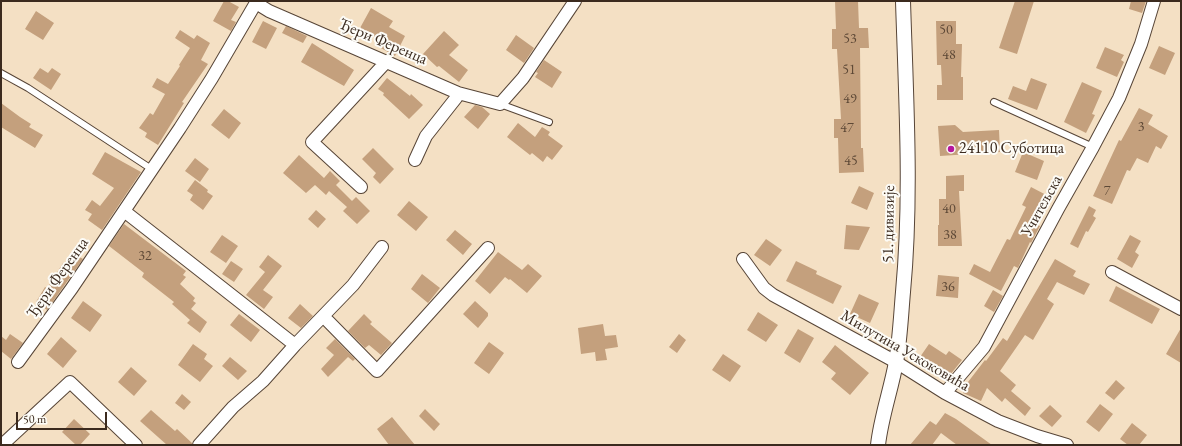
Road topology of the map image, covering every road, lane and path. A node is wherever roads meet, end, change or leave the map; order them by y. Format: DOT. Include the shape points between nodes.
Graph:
graph roads {
  1 [pos="575,1"];
  2 [pos="903,1"];
  3 [pos="1154,1"];
  4 [pos="256,2"];
  5 [pos="387,61"];
  6 [pos="1,73"];
  7 [pos="458,93"];
  8 [pos="994,102"];
  9 [pos="500,104"];
  10 [pos="549,122"];
  11 [pos="1093,147"];
  12 [pos="415,160"];
  13 [pos="153,170"];
  14 [pos="361,187"];
  15 [pos="124,211"];
  16 [pos="382,246"];
  17 [pos="488,248"];
  18 [pos="743,259"];
  19 [pos="1112,272"];
  20 [pos="1181,309"];
  21 [pos="323,316"];
  22 [pos="295,345"];
  23 [pos="18,362"];
  24 [pos="896,362"];
  25 [pos="945,393"];
  26 [pos="2,445"];
  27 [pos="136,445"];
  28 [pos="199,445"];
  29 [pos="878,445"];
  30 [pos="1067,445"];
  1 -- 9 [label="street" via="523,78"];
  2 -- 24 [label="street, 51. дивизије" via="907,220 904,291"];
  3 -- 11 [label="street, Учитељска" via="1141,44 1119,98"];
  4 -- 5 [label="street, Ђери Ференца" via="269,11"];
  4 -- 13 [label="street, Ђери Ференца" via="212,78"];
  5 -- 7 [label="street, Ђери Ференца"];
  5 -- 14 [label="street" via="312,142"];
  6 -- 13 [label="lane"];
  7 -- 9 [label="street, Ђери Ференца"];
  7 -- 12 [label="street" via="426,136"];
  8 -- 11 [label="lane"];
  9 -- 10 [label="lane"];
  11 -- 25 [label="street, Учитељска" via="984,347"];
  13 -- 15 [label="street, Ђери Ференца"];
  15 -- 22 [label="street"];
  15 -- 23 [label="street, Ђери Ференца"];
  16 -- 21 [label="street" via="353,285"];
  17 -- 21 [label="street" via="378,371"];
  18 -- 24 [label="street, Милутина Ускоковића" via="772,295"];
  19 -- 20 [label="street"];
  21 -- 22 [label="street"];
  22 -- 28 [label="street"];
  24 -- 25 [label="street, Милутина Ускоковића"];
  24 -- 29 [label="street, 51. дивизије"];
  25 -- 30 [label="street, Милутина Ускоковића" via="998,421"];
  26 -- 27 [label="street" via="70,382"];
}
